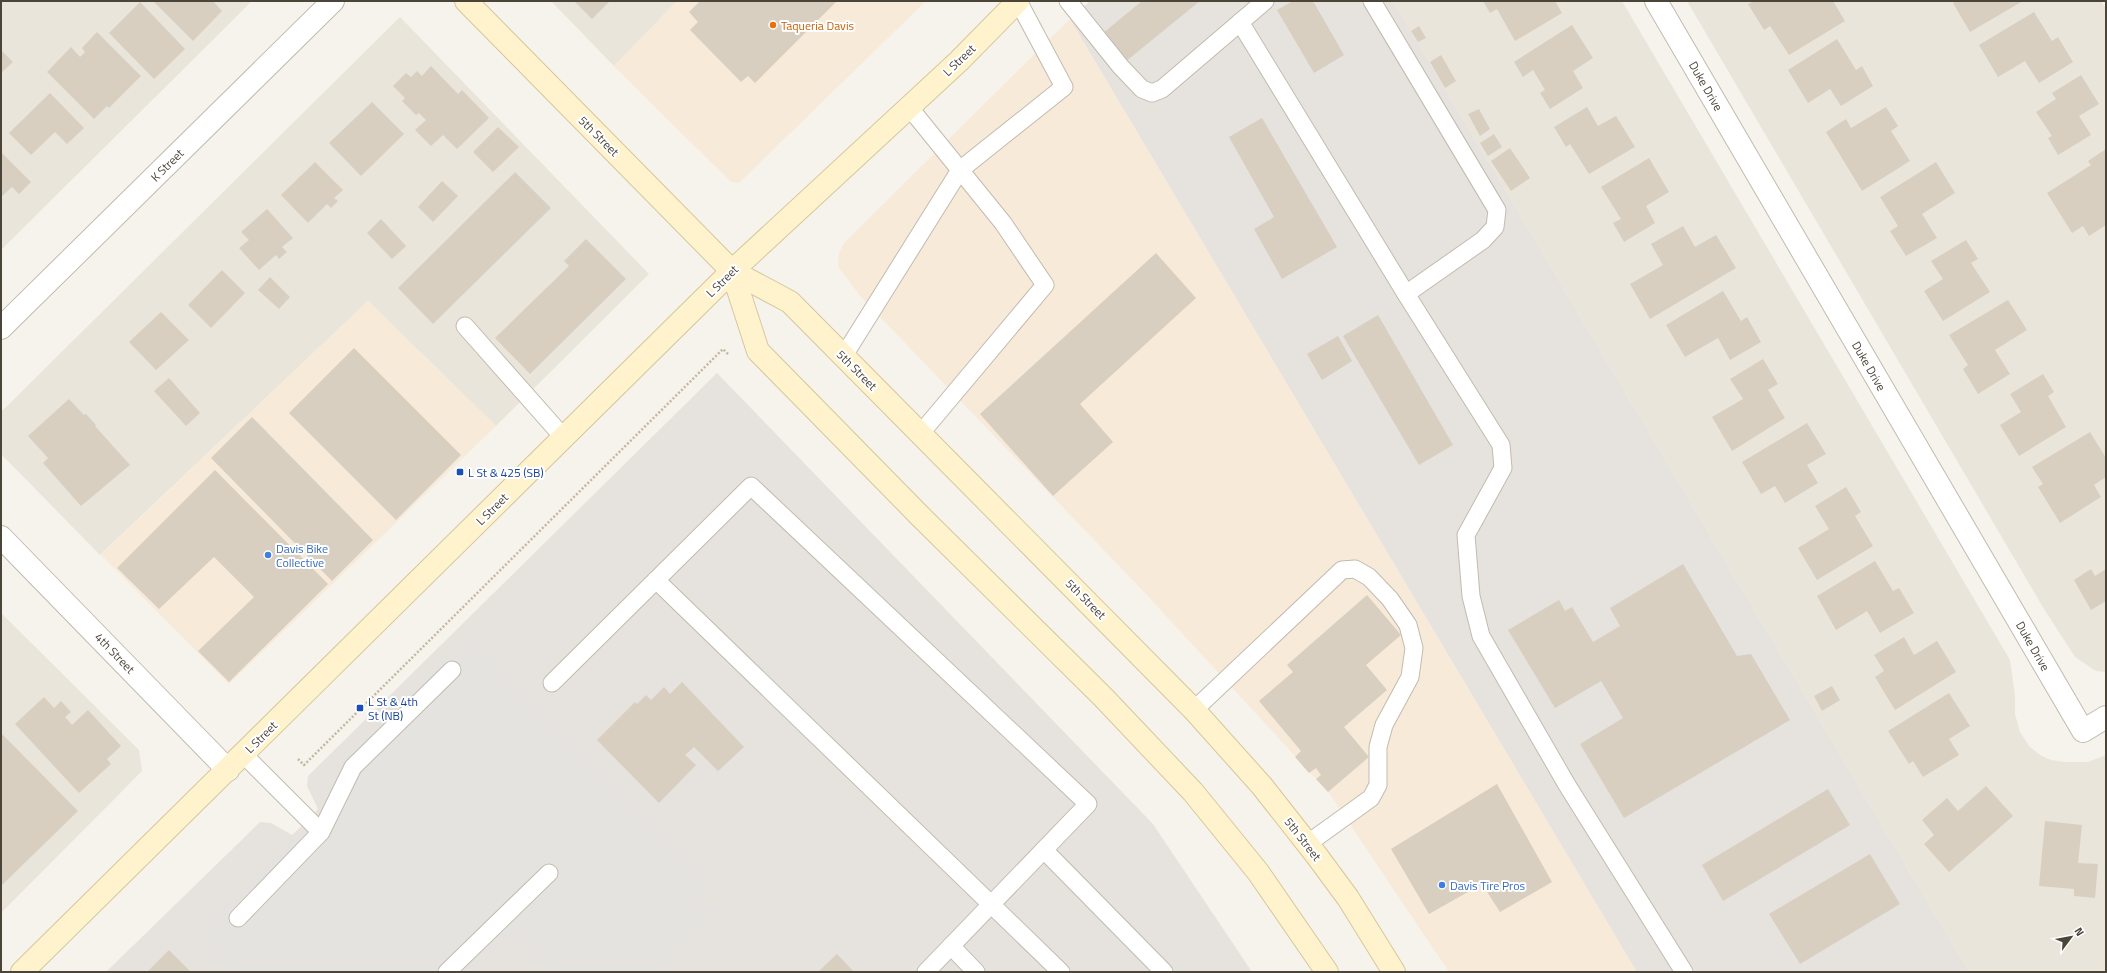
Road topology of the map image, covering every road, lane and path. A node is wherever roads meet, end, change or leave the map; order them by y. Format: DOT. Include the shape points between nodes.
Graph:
graph roads {
  1 [pos="333,1"];
  2 [pos="466,1"];
  3 [pos="1018,1"];
  4 [pos="1068,1"];
  5 [pos="1266,1"];
  6 [pos="1372,1"];
  7 [pos="1656,1"];
  8 [pos="1240,22"];
  9 [pos="909,107"];
  10 [pos="960,170"];
  11 [pos="732,271"];
  12 [pos="1406,294"];
  13 [pos="464,326"];
  14 [pos="1,328"];
  15 [pos="729,355"];
  16 [pos="843,356"];
  17 [pos="921,433"];
  18 [pos="564,438"];
  19 [pos="1,537"];
  20 [pos="656,580"];
  21 [pos="452,670"];
  22 [pos="552,683"];
  23 [pos="1194,710"];
  24 [pos="2106,717"];
  25 [pos="243,754"];
  26 [pos="298,759"];
  27 [pos="228,770"];
  28 [pos="321,832"];
  29 [pos="1307,844"];
  30 [pos="1044,850"];
  31 [pos="549,873"];
  32 [pos="990,905"];
  33 [pos="238,918"];
  34 [pos="951,946"];
  35 [pos="22,972"];
  36 [pos="447,972"];
  37 [pos="926,972"];
  38 [pos="976,972"];
  39 [pos="1061,972"];
  40 [pos="1164,972"];
  41 [pos="1327,972"];
  42 [pos="1394,972"];
  43 [pos="1684,972"];
  1 -- 14 [label="street, K Street"];
  2 -- 11 [label="main road, 5th Street"];
  3 -- 9 [label="main road, L Street"];
  3 -- 10 [label="lane" via="1064,87"];
  4 -- 8 [label="lane" via="1121,67 1142,89 1152,93 1162,88"];
  5 -- 8 [label="lane"];
  6 -- 12 [label="lane" via="1496,210 1495,227 1483,240"];
  7 -- 24 [label="street, Duke Drive" via="2083,731"];
  8 -- 12 [label="lane"];
  9 -- 10 [label="lane"];
  9 -- 11 [label="main road, L Street"];
  10 -- 16 [label="lane"];
  10 -- 17 [label="lane" via="1003,222 1045,285"];
  11 -- 16 [label="main road, 5th Street" via="790,302"];
  11 -- 18 [label="main road, L Street"];
  11 -- 41 [label="main road, 5th Street" via="758,351 1103,697 1193,792 1258,872"];
  12 -- 43 [label="lane" via="1501,445 1503,468 1466,535 1471,596 1481,636 1567,785"];
  13 -- 18 [label="lane"];
  15 -- 26 [label="path" via="723,349 304,765"];
  16 -- 17 [label="main road, 5th Street"];
  17 -- 23 [label="main road, 5th Street"];
  18 -- 25 [label="main road, L Street"];
  19 -- 27 [label="street, 4th Street"];
  20 -- 22 [label="lane"];
  20 -- 30 [label="lane" via="751,486 1088,804"];
  20 -- 32 [label="lane"];
  21 -- 28 [label="lane" via="353,767"];
  23 -- 29 [label="main road, 5th Street" via="1262,786"];
  23 -- 29 [label="lane" via="1342,570 1355,569 1369,577 1390,599 1408,625 1414,648 1410,676 1384,725 1378,747 1378,785 1371,798"];
  25 -- 27 [label="main road, L Street"];
  25 -- 28 [label="lane"];
  27 -- 35 [label="main road, L Street"];
  28 -- 33 [label="lane"];
  29 -- 42 [label="main road, 5th Street" via="1348,898"];
  30 -- 32 [label="lane"];
  30 -- 40 [label="lane"];
  31 -- 36 [label="lane"];
  32 -- 34 [label="lane"];
  32 -- 39 [label="lane"];
  34 -- 37 [label="lane"];
  34 -- 38 [label="lane"];
}
